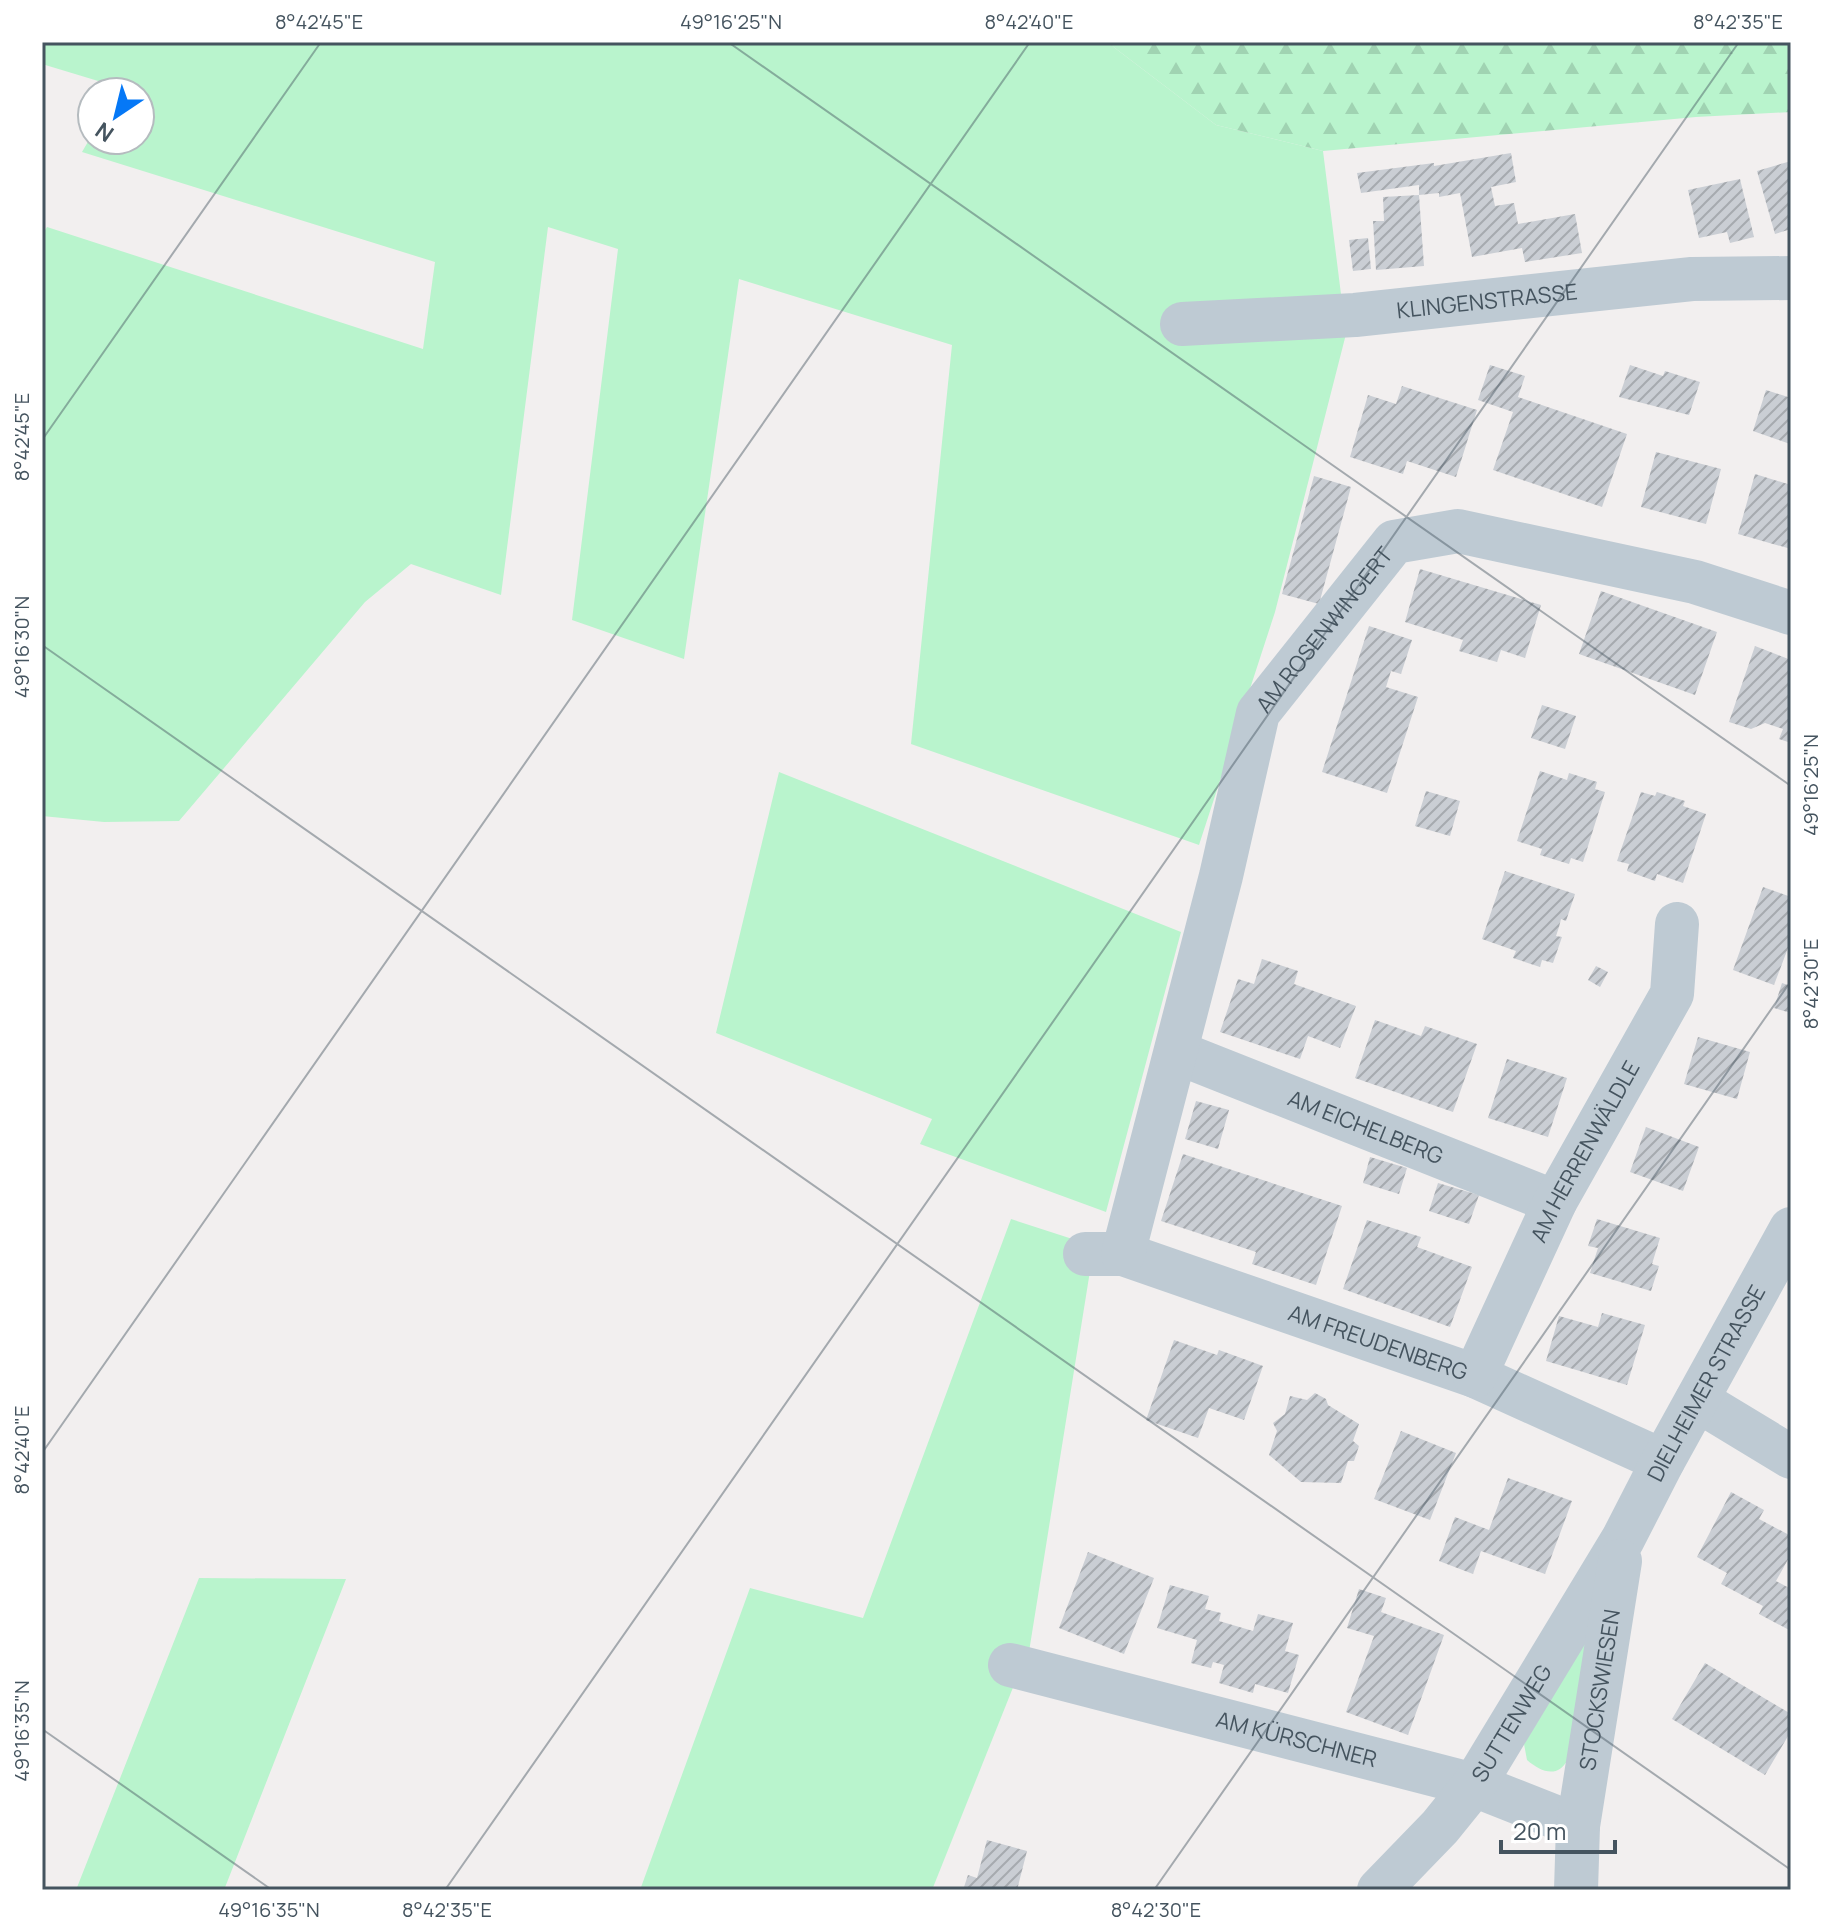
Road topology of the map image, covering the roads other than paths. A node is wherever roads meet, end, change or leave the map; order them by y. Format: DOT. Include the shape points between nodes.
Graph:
graph roads {
  1 [pos="1791,278"];
  2 [pos="1182,324"];
  3 [pos="1791,613"];
  4 [pos="1677,924"];
  5 [pos="1176,1052"];
  6 [pos="1555,1202"];
  7 [pos="1791,1229"];
  8 [pos="1104,1254"];
  9 [pos="1475,1376"];
  10 [pos="1697,1400"];
  11 [pos="1791,1457"];
  12 [pos="1663,1461"];
  13 [pos="1623,1539"];
  14 [pos="1010,1665"];
  15 [pos="1474,1785"];
  16 [pos="1578,1826"];
  17 [pos="1379,1890"];
  18 [pos="1576,1890"];
  1 -- 2 [label="street, KLINGENSTRASSE" via="1692,279 1355,315"];
  3 -- 5 [label="street, AM ROSENWINGERT" via="1695,582 1458,531 1394,542 1258,713"];
  4 -- 6 [label="street, AM HERRENWÄLDLE" via="1672,994"];
  5 -- 6 [label="street, AM EICHELBERG"];
  5 -- 8 [label="street, AM ROSENWINGERT"];
  6 -- 9 [label="street, AM HERRENWÄLDLE"];
  7 -- 10 [label="street, DIELHEIMER STRASSE"];
  8 -- 9 [label="street, AM FREUDENBERG"];
  9 -- 12 [label="street, AM FREUDENBERG"];
  10 -- 11 [label="street"];
  10 -- 12 [label="street, DIELHEIMER STRASSE"];
  12 -- 13 [label="street, DIELHEIMER STRASSE"];
  13 -- 15 [label="street, SUTTENWEG"];
  13 -- 16 [label="street, STOCKSWIESEN"];
  14 -- 15 [label="street, AM KÜRSCHNER"];
  15 -- 16 [label="street, AM KÜRSCHNER"];
  15 -- 17 [label="street, SUTTENWEG"];
  16 -- 18 [label="street, STOCKSWIESEN"];
}
